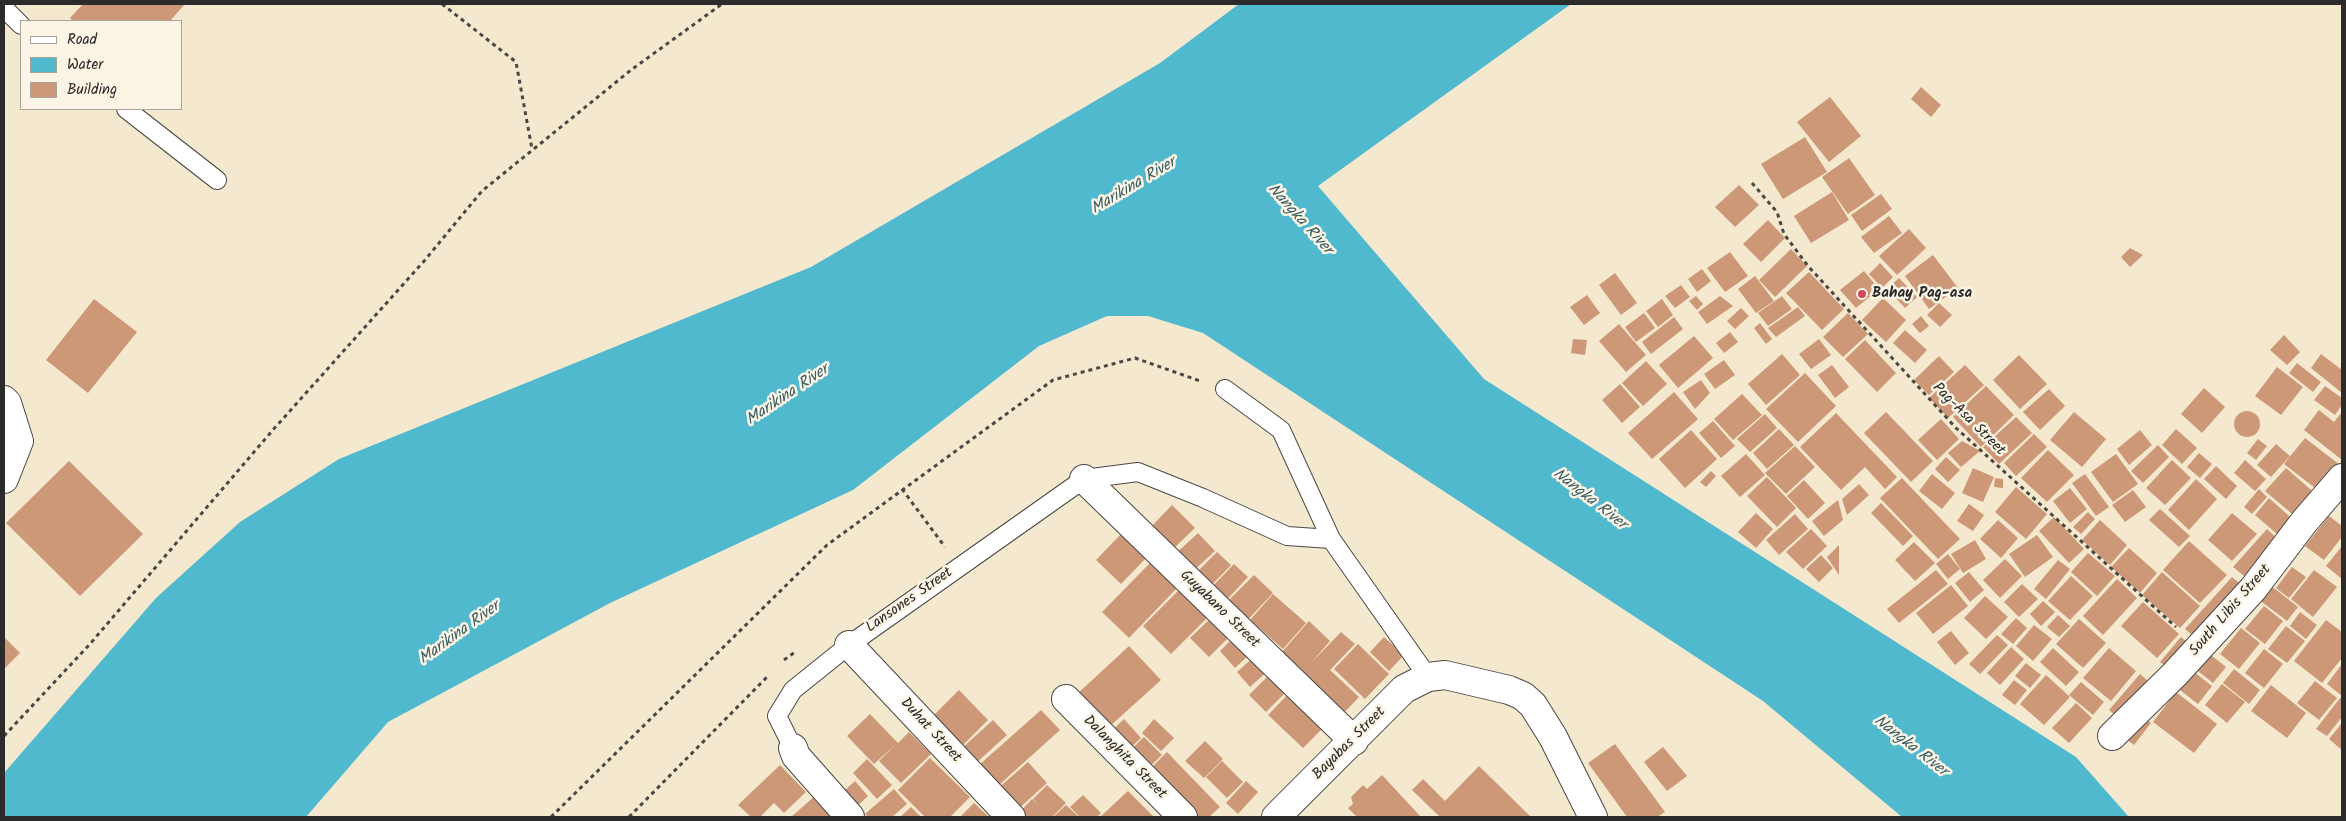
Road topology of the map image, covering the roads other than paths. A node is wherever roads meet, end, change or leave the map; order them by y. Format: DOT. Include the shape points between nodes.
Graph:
graph roads {
  1 [pos="4,8"];
  2 [pos="20,23"];
  3 [pos="127,110"];
  4 [pos="217,180"];
  5 [pos="1224,389"];
  6 [pos="4,400"];
  7 [pos="2342,478"];
  8 [pos="4,479"];
  9 [pos="1084,479"];
  10 [pos="1331,539"];
  11 [pos="849,645"];
  12 [pos="1428,677"];
  13 [pos="1066,699"];
  14 [pos="2112,736"];
  15 [pos="1354,741"];
  16 [pos="793,748"];
  17 [pos="850,817"];
  18 [pos="1011,817"];
  19 [pos="1182,817"];
  20 [pos="1276,817"];
  21 [pos="1592,817"];
  1 -- 2 [label="lane"];
  3 -- 4 [label="lane"];
  5 -- 10 [label="lane" via="1282,430"];
  6 -- 8 [label="street" via="19,441"];
  7 -- 14 [label="street, South Libis Street" via="2253,589"];
  9 -- 10 [label="lane" via="1138,472 1287,536"];
  9 -- 11 [label="lane, Lansones Street"];
  9 -- 15 [label="street, Guyabano Street"];
  10 -- 12 [label="lane"];
  11 -- 16 [label="lane, Lansones Street" via="793,690 777,716"];
  11 -- 18 [label="street, Duhat Street"];
  12 -- 15 [label="street, Bayabas Street" via="1404,689"];
  12 -- 21 [label="street" via="1444,675 1523,696 1542,717"];
  13 -- 19 [label="street, Dalanghita Street"];
  15 -- 20 [label="street, Bayabas Street"];
  16 -- 17 [label="street" via="796,756"];
}
